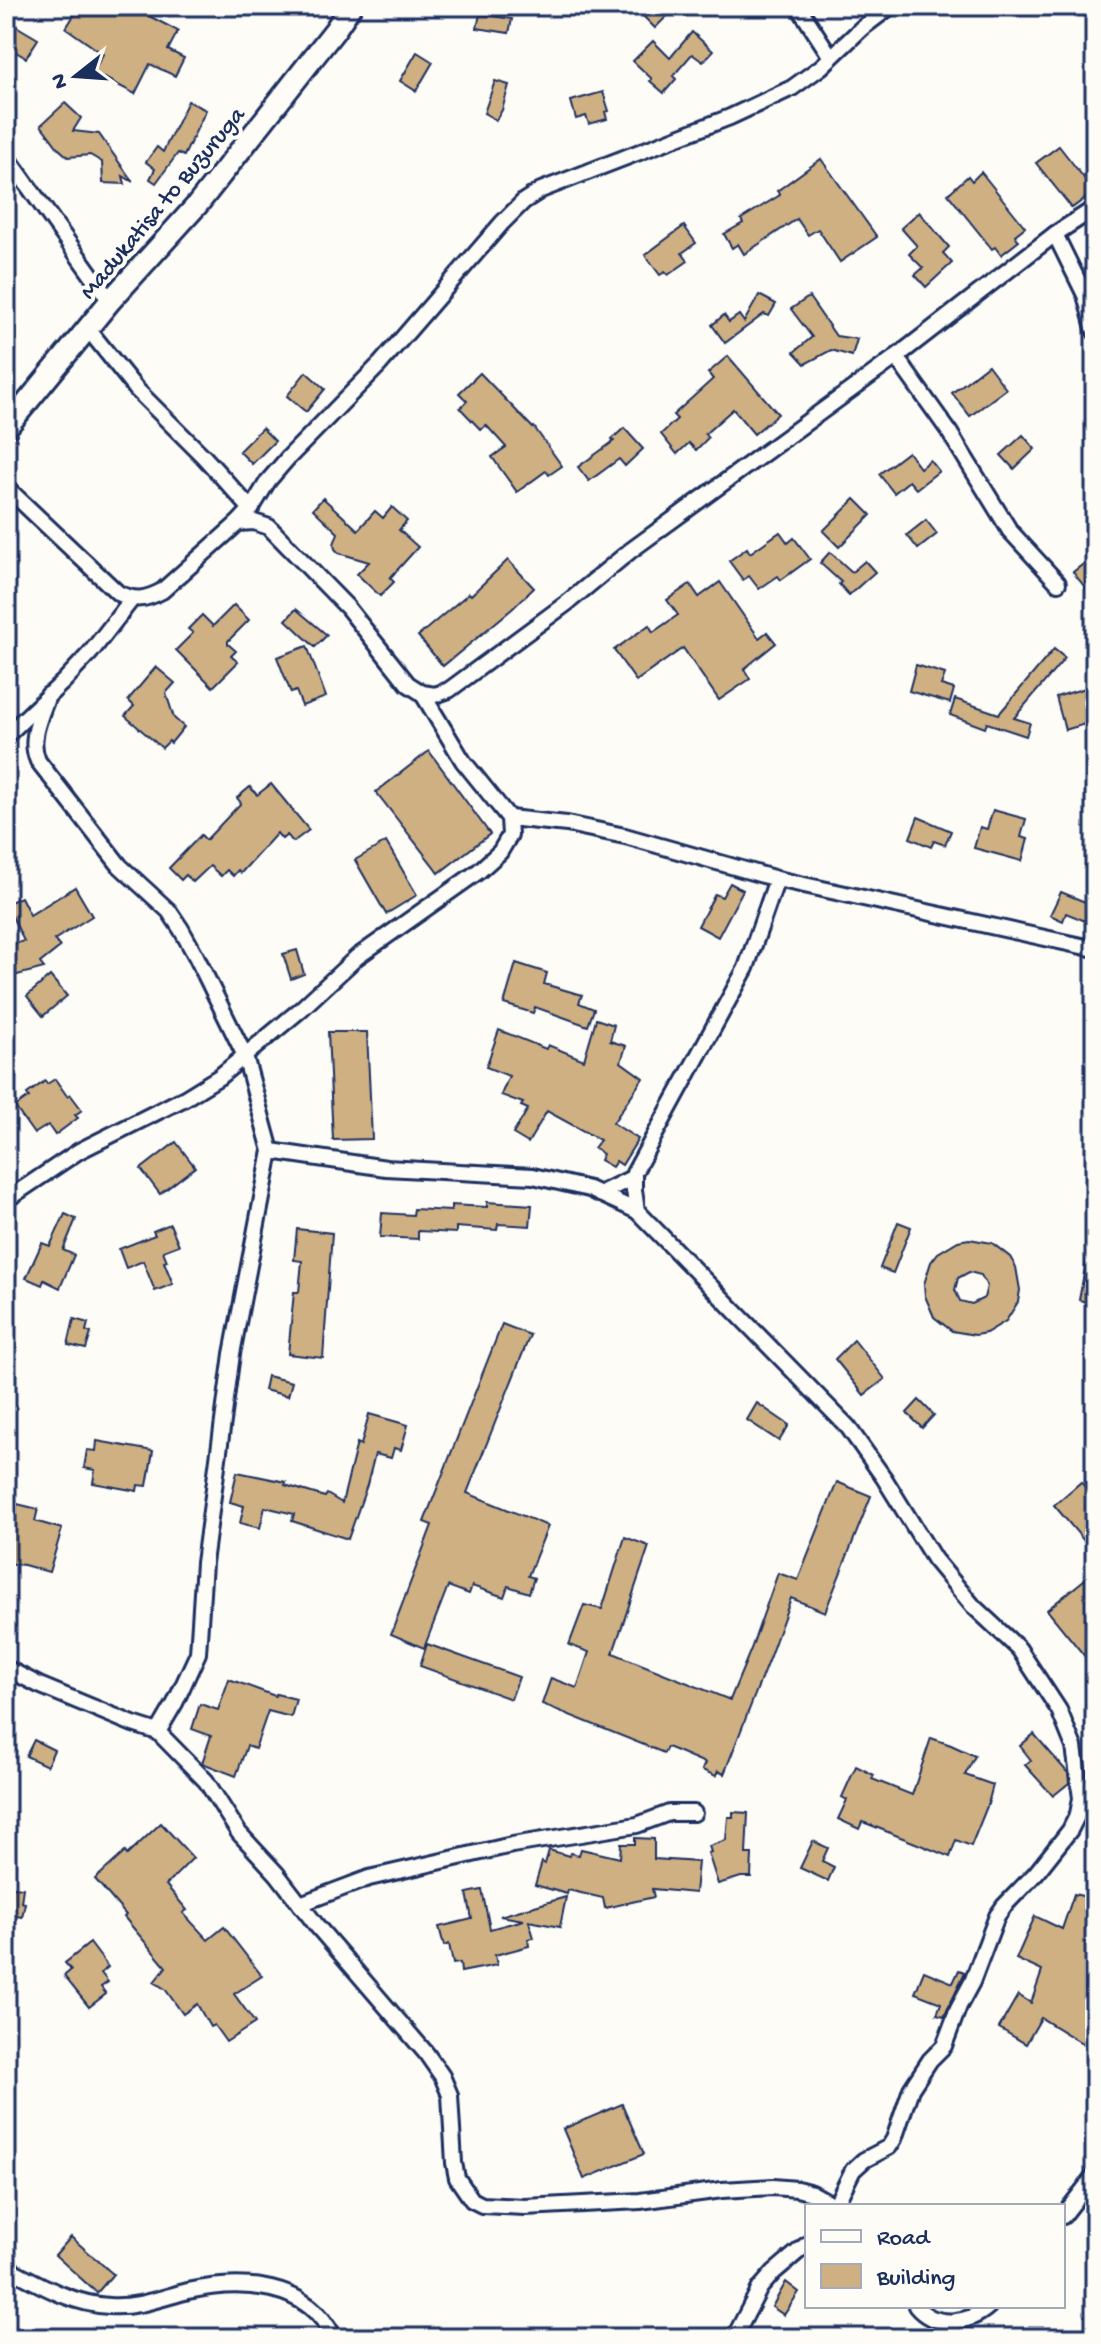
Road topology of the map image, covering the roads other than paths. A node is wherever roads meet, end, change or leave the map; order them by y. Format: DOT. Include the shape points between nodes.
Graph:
graph roads {
  1 [pos="351,6"];
  2 [pos="798,6"];
  3 [pos="891,6"];
  4 [pos="831,57"];
  5 [pos="6,155"];
  6 [pos="1095,208"];
  7 [pos="1055,234"];
  8 [pos="110,301"];
  9 [pos="88,329"];
  10 [pos="1095,332"];
  11 [pos="896,357"];
  12 [pos="6,428"];
  13 [pos="6,487"];
  14 [pos="251,509"];
  15 [pos="238,523"];
  16 [pos="1058,583"];
  17 [pos="132,599"];
  18 [pos="422,693"];
  19 [pos="48,695"];
  20 [pos="6,736"];
  21 [pos="509,818"];
  22 [pos="777,879"];
  23 [pos="1095,949"];
  24 [pos="245,1056"];
  25 [pos="271,1151"];
  26 [pos="634,1177"];
  27 [pos="599,1194"];
  28 [pos="6,1200"];
  29 [pos="637,1211"];
  30 [pos="6,1668"];
  31 [pos="158,1732"];
  32 [pos="694,1813"];
  33 [pos="300,1904"];
  34 [pos="1095,2175"];
  35 [pos="831,2204"];
  36 [pos="836,2204"];
  37 [pos="1065,2213"];
  38 [pos="805,2246"];
  39 [pos="6,2267"];
  40 [pos="918,2308"];
  41 [pos="987,2308"];
  42 [pos="334,2338"];
  43 [pos="734,2338"];
  1 -- 8 [label="main road, Madukatisa to Buzuruga" via="198,204"];
  2 -- 4 [label="street"];
  3 -- 4 [label="street"];
  4 -- 14 [label="street" via="768,100 524,201 380,364 287,459"];
  5 -- 8 [label="street"];
  6 -- 7 [label="street"];
  7 -- 10 [label="street" via="1085,295"];
  7 -- 11 [label="street"];
  8 -- 9 [label="main road, Madukatisa to Buzuruga"];
  9 -- 12 [label="main road, Madukatisa to Buzuruga"];
  9 -- 14 [label="street" via="136,389"];
  11 -- 16 [label="street" via="1010,531"];
  11 -- 18 [label="street" via="449,690"];
  13 -- 17 [label="street" via="118,593"];
  14 -- 15 [label="street"];
  15 -- 17 [label="street" via="162,591"];
  15 -- 18 [label="street" via="269,527 347,607 408,684"];
  17 -- 19 [label="street" via="91,652"];
  18 -- 21 [label="street" via="463,761"];
  19 -- 20 [label="street"];
  19 -- 24 [label="street" via="34,737 38,761 120,866 169,911"];
  21 -- 22 [label="street" via="625,836"];
  21 -- 24 [label="street" via="510,835 479,871 357,957"];
  22 -- 23 [label="street"];
  22 -- 26 [label="street" via="746,968"];
  24 -- 25 [label="street"];
  24 -- 28 [label="street" via="185,1098 79,1151"];
  25 -- 27 [label="street" via="386,1168 533,1176"];
  25 -- 31 [label="street" via="232,1354 204,1563 198,1653"];
  26 -- 27 [label="street"];
  26 -- 29 [label="street"];
  27 -- 29 [label="street"];
  29 -- 36 [label="street" via="848,1427 934,1559 1019,1649 1059,1710 1074,1747 1081,1798 1070,1830 1004,1906 944,2046 911,2089 894,2139 853,2170"];
  30 -- 31 [label="street"];
  31 -- 33 [label="street" via="206,1781 239,1833"];
  32 -- 33 [label="street" via="669,1813 637,1825 464,1856 369,1878"];
  33 -- 35 [label="street" via="442,2076 450,2095 457,2178 472,2200 525,2207 773,2187 812,2193"];
  34 -- 37 [label="street"];
  38 -- 43 [label="street" via="760,2288"];
  39 -- 42 [label="street" via="84,2303 110,2306 224,2285 264,2287 293,2295 315,2310"];
  40 -- 41 [label="street" via="939,2321 956,2321 976,2317"];
}
